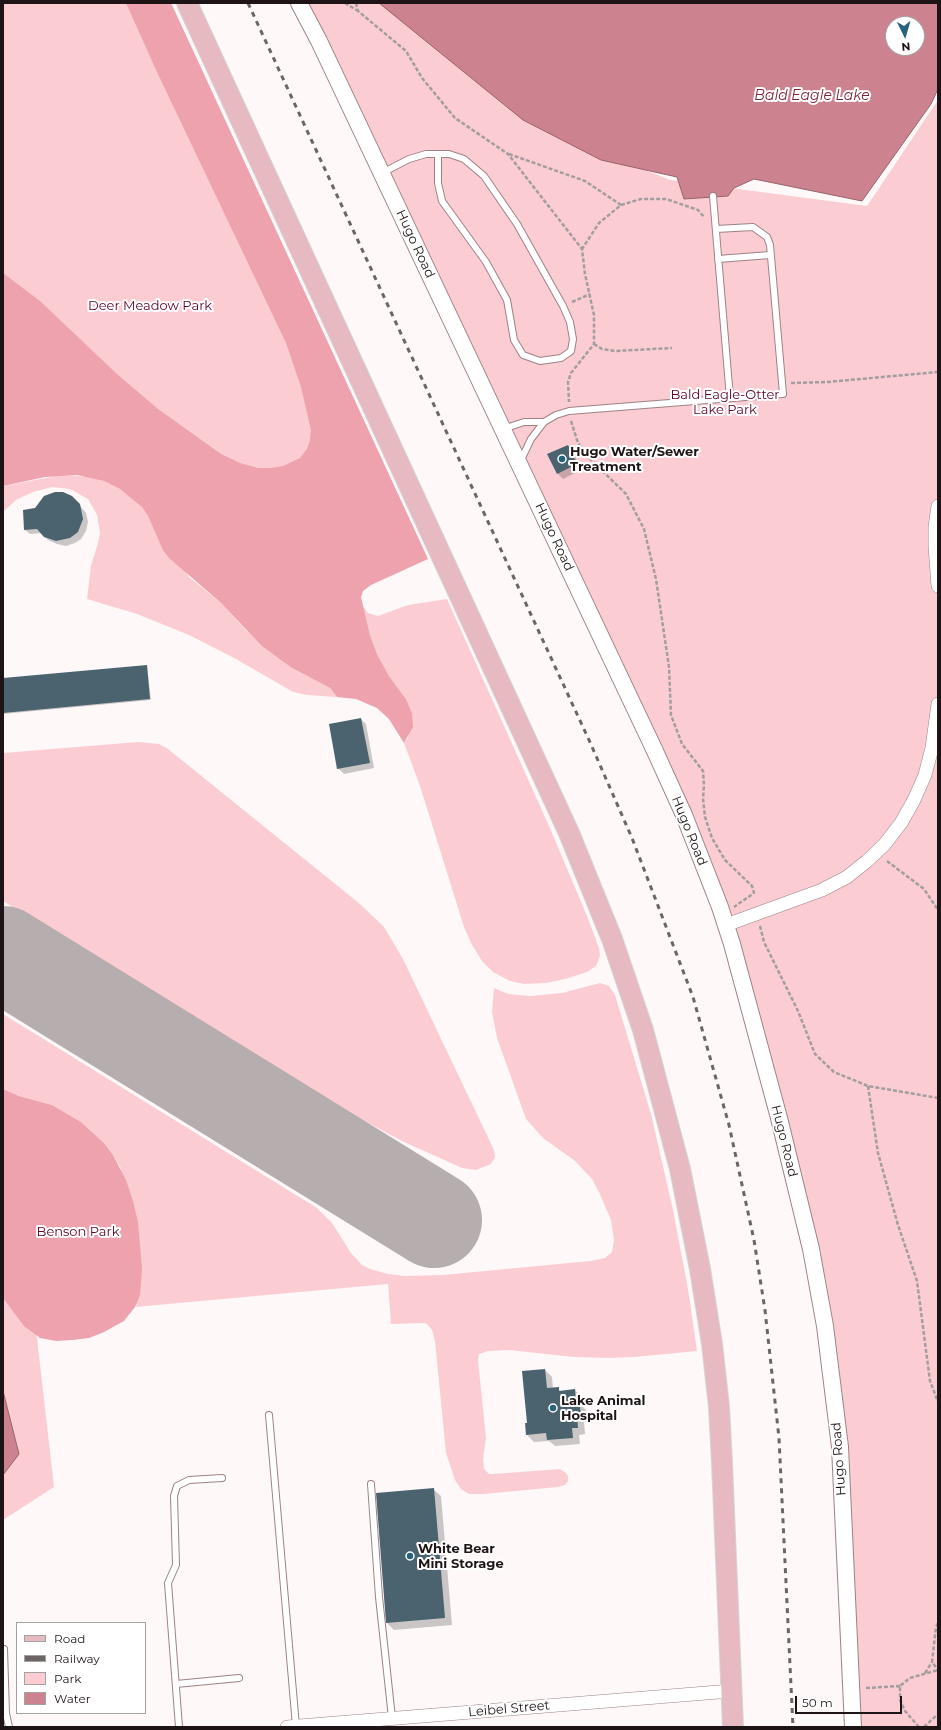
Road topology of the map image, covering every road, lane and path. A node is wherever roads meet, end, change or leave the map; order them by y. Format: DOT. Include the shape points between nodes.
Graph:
graph roads {
  1 [pos="187,3"];
  2 [pos="298,3"];
  3 [pos="345,3"];
  4 [pos="356,3"];
  5 [pos="358,11"];
  6 [pos="438,154"];
  7 [pos="508,154"];
  8 [pos="382,173"];
  9 [pos="713,196"];
  10 [pos="621,205"];
  11 [pos="716,229"];
  12 [pos="582,249"];
  13 [pos="770,255"];
  14 [pos="718,259"];
  15 [pos="590,294"];
  16 [pos="563,306"];
  17 [pos="594,344"];
  18 [pos="672,348"];
  19 [pos="938,372"];
  20 [pos="782,384"];
  21 [pos="730,398"];
  22 [pos="569,411"];
  23 [pos="544,422"];
  24 [pos="503,429"];
  25 [pos="519,463"];
  26 [pos="938,506"];
  27 [pos="938,586"];
  28 [pos="938,704"];
  29 [pos="877,852"];
  30 [pos="754,893"];
  31 [pos="938,910"];
  32 [pos="758,915"];
  33 [pos="726,925"];
  34 [pos="868,1086"];
  35 [pos="938,1098"];
  36 [pos="938,1402"];
  37 [pos="269,1415"];
  38 [pos="222,1478"];
  39 [pos="371,1484"];
  40 [pos="938,1623"];
  41 [pos="4,1649"];
  42 [pos="932,1662"];
  43 [pos="938,1670"];
  44 [pos="924,1674"];
  45 [pos="239,1678"];
  46 [pos="176,1684"];
  47 [pos="900,1686"];
  48 [pos="852,1688"];
  49 [pos="731,1691"];
  50 [pos="938,1714"];
  51 [pos="392,1718"];
  52 [pos="346,1725"];
  53 [pos="9,1727"];
  54 [pos="179,1727"];
  55 [pos="291,1727"];
  56 [pos="733,1727"];
  57 [pos="853,1727"];
  58 [pos="919,1727"];
  59 [pos="924,1727"];
  1 -- 49 [label="main road" via="556,804 605,921 634,1004 680,1169 712,1344 722,1463"];
  2 -- 8 [label="street, Hugo Road"];
  3 -- 5 [label="path"];
  4 -- 5 [label="path"];
  5 -- 7 [label="path" via="406,51 422,78 455,118"];
  6 -- 8 [label="lane" via="426,154 409,159"];
  6 -- 16 [label="lane" via="449,154 464,159 484,176 517,224"];
  6 -- 16 [label="lane" via="438,183 442,201 486,262 507,300 514,340 523,355 540,361 551,361 571,351 573,339 570,322"];
  7 -- 10 [label="path" via="585,181"];
  7 -- 12 [label="path"];
  8 -- 24 [label="street, Hugo Road"];
  9 -- 11 [label="lane"];
  10 -- 11 [label="path" via="641,199 666,199 698,210"];
  10 -- 12 [label="path" via="599,223"];
  11 -- 13 [label="lane" via="753,227 767,236"];
  11 -- 14 [label="lane"];
  12 -- 15 [label="path"];
  13 -- 14 [label="lane"];
  13 -- 20 [label="lane"];
  14 -- 21 [label="lane"];
  15 -- 16 [label="path"];
  15 -- 17 [label="path" via="594,315"];
  17 -- 18 [label="path" via="602,350 615,351"];
  17 -- 22 [label="path" via="571,373 568,382"];
  19 -- 20 [label="path"];
  20 -- 21 [label="lane" via="783,394"];
  21 -- 22 [label="lane"];
  22 -- 23 [label="lane"];
  22 -- 30 [label="path" via="577,440 584,452 626,494 644,529 656,579 668,667 671,715 682,744 703,771 703,805 712,838 725,860 752,886"];
  23 -- 24 [label="lane" via="524,422"];
  23 -- 25 [label="lane" via="531,439"];
  24 -- 25 [label="street, Hugo Road"];
  25 -- 33 [label="street, Hugo Road" via="684,815"];
  26 -- 27 [label="street" via="935,527"];
  28 -- 29 [label="street" via="932,748 914,800 901,823"];
  29 -- 31 [label="path" via="924,889"];
  29 -- 32 [label="street" via="847,877 822,890"];
  30 -- 32 [label="path"];
  30 -- 33 [label="path" via="732,910"];
  32 -- 33 [label="street"];
  32 -- 34 [label="path" via="764,942 798,1011 815,1054 834,1072"];
  33 -- 48 [label="street, Hugo Road" via="779,1118 825,1326 840,1447"];
  34 -- 35 [label="path"];
  34 -- 36 [label="path" via="878,1153 917,1281 930,1380"];
  37 -- 55 [label="lane"];
  38 -- 46 [label="lane" via="190,1480 177,1486 174,1496 176,1565 168,1583"];
  39 -- 51 [label="lane" via="379,1597"];
  40 -- 42 [label="path"];
  41 -- 53 [label="lane" via="6,1713"];
  42 -- 43 [label="path"];
  42 -- 44 [label="path"];
  43 -- 44 [label="path"];
  44 -- 47 [label="path" via="910,1678"];
  45 -- 46 [label="lane"];
  46 -- 54 [label="lane"];
  47 -- 48 [label="path"];
  47 -- 58 [label="path" via="900,1700 905,1711"];
  48 -- 57 [label="street, Hugo Road"];
  49 -- 51 [label="street, Leibel Street"];
  49 -- 56 [label="main road"];
  50 -- 59 [label="path"];
  51 -- 52 [label="street, Leibel Street"];
  52 -- 55 [label="street, Leibel Street"];
}
